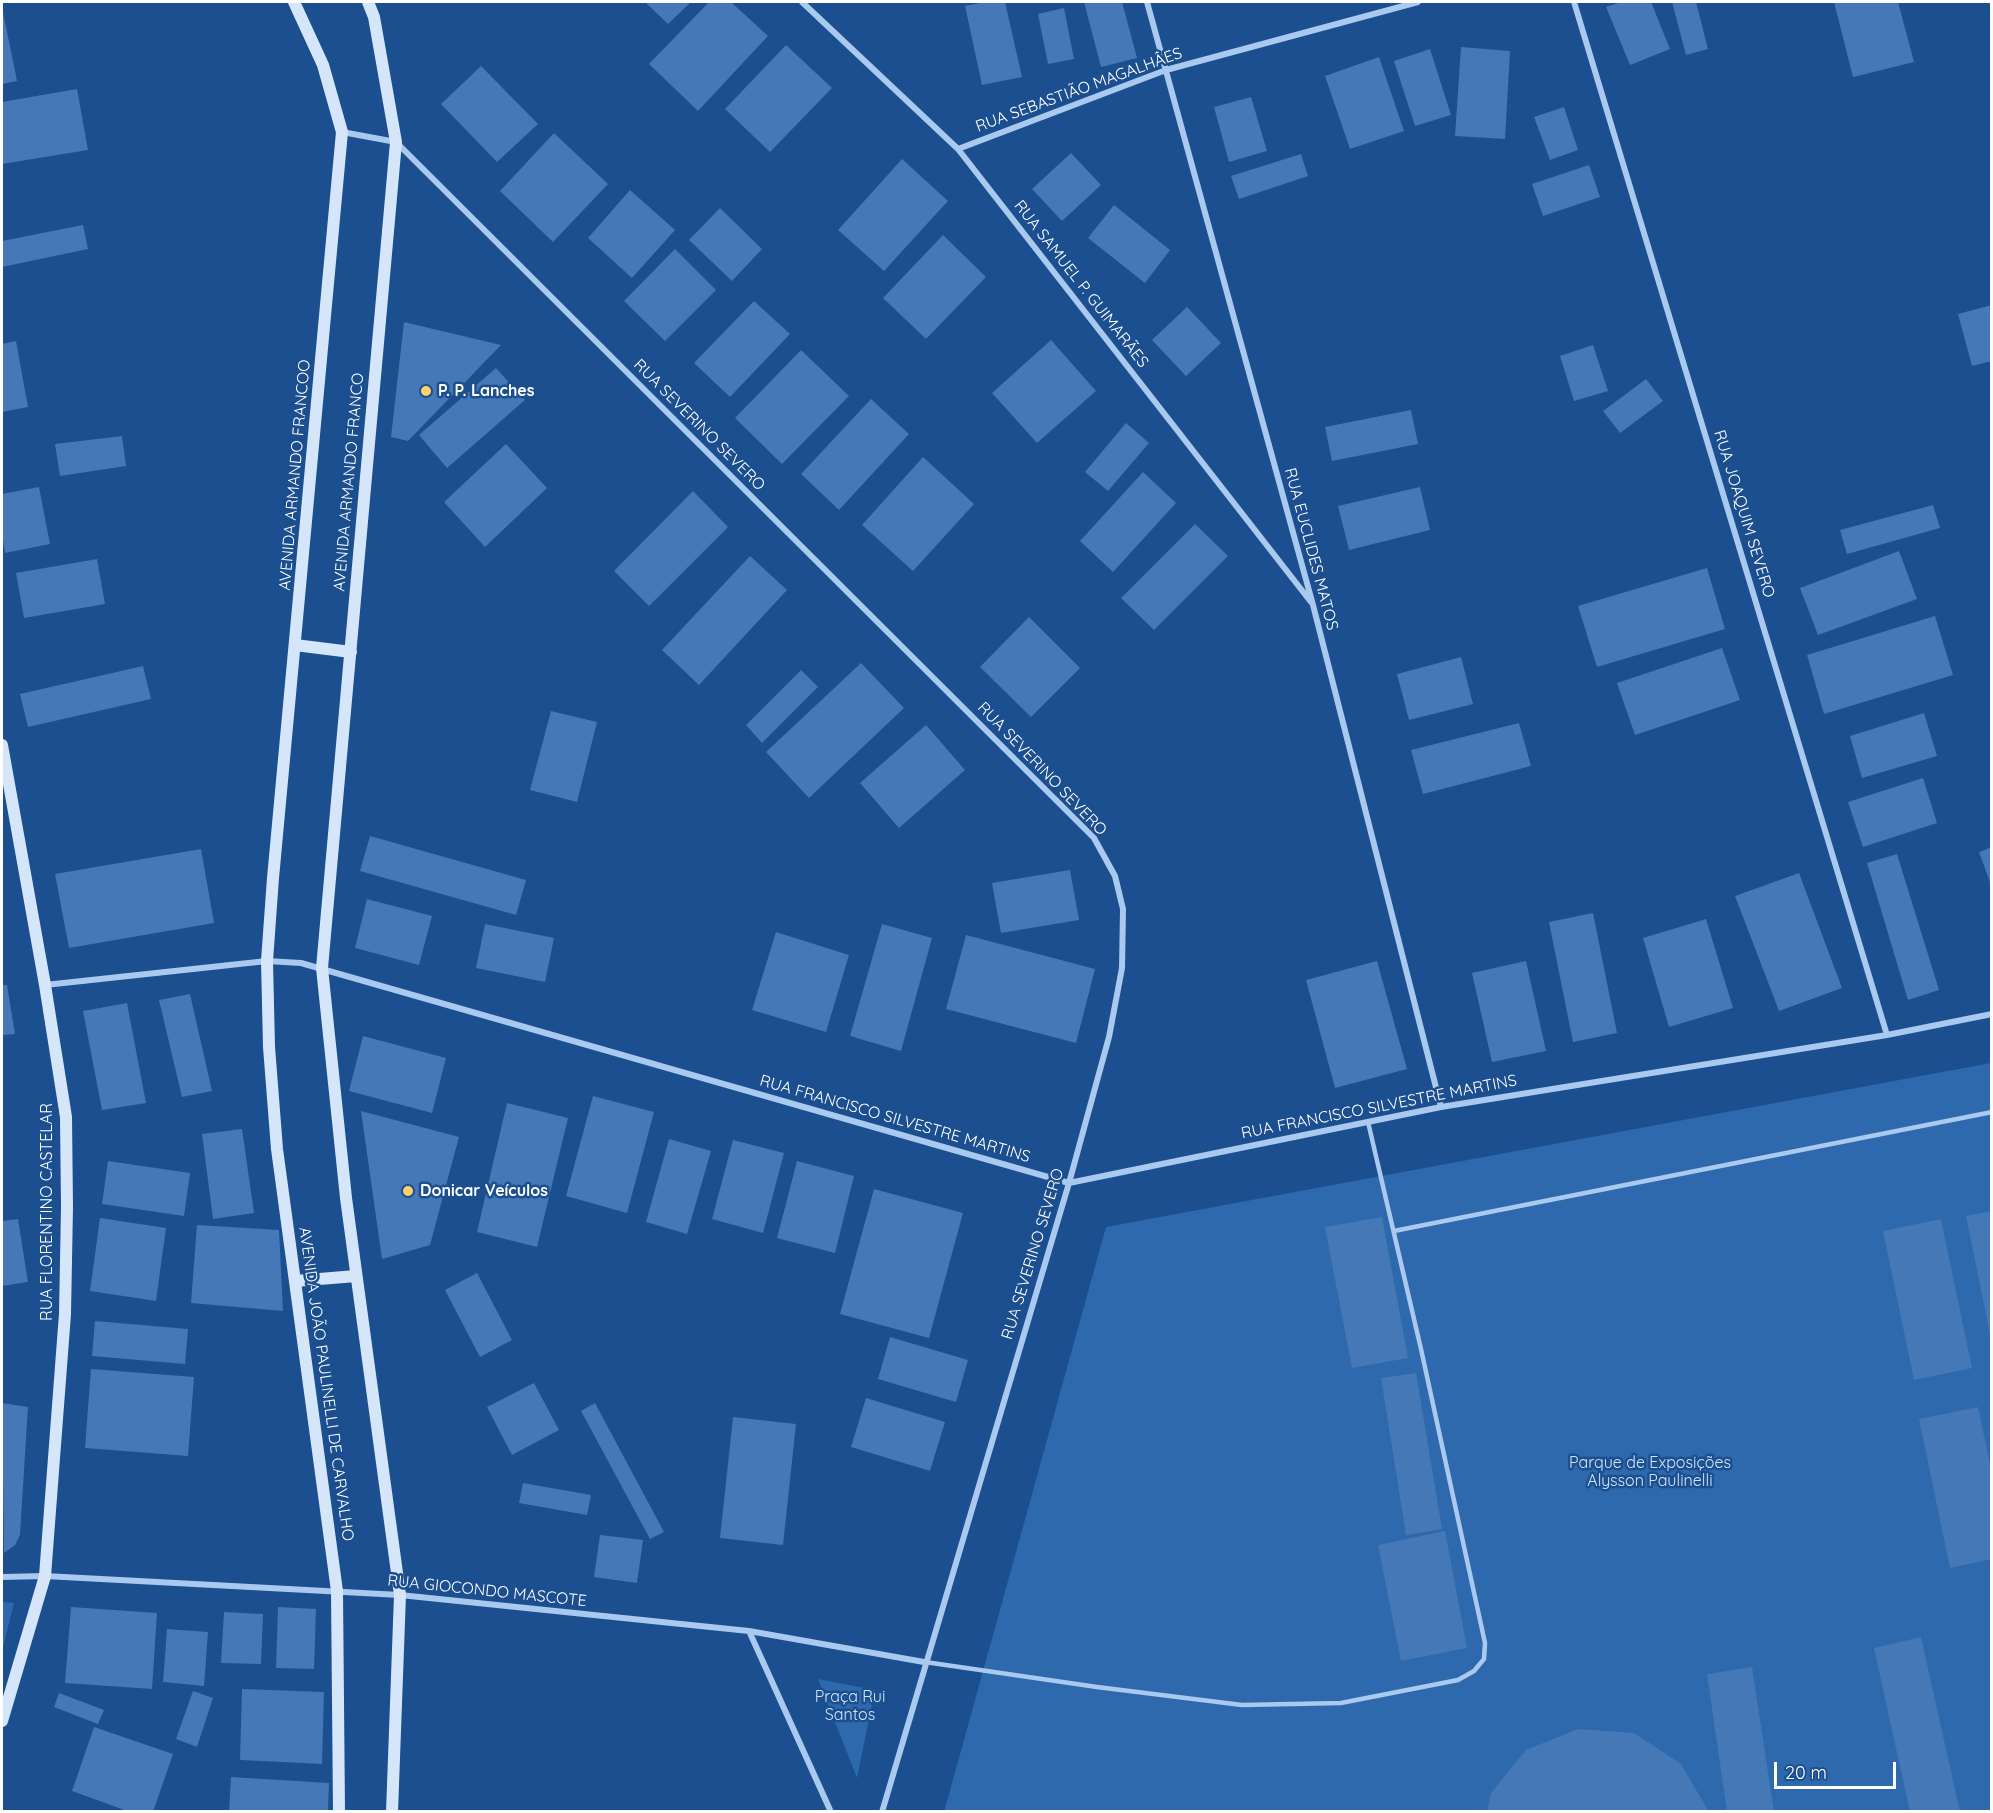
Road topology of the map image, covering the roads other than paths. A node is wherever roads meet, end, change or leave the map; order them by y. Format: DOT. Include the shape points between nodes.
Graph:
graph roads {
  1 [pos="294,2"];
  2 [pos="368,2"];
  3 [pos="802,2"];
  4 [pos="1147,2"];
  5 [pos="1418,2"];
  6 [pos="1574,2"];
  7 [pos="1166,70"];
  8 [pos="342,132"];
  9 [pos="396,142"];
  10 [pos="958,148"];
  11 [pos="1313,605"];
  12 [pos="295,645"];
  13 [pos="351,652"];
  14 [pos="2,745"];
  15 [pos="267,961"];
  16 [pos="322,968"];
  17 [pos="45,985"];
  18 [pos="1992,1014"];
  19 [pos="1887,1035"];
  20 [pos="1441,1107"];
  21 [pos="1992,1112"];
  22 [pos="1368,1122"];
  23 [pos="1069,1183"];
  24 [pos="1394,1231"];
  25 [pos="356,1276"];
  26 [pos="295,1281"];
  27 [pos="45,1576"];
  28 [pos="2,1577"];
  29 [pos="337,1591"];
  30 [pos="400,1595"];
  31 [pos="749,1631"];
  32 [pos="924,1662"];
  33 [pos="2,1721"];
  34 [pos="339,1812"];
  35 [pos="392,1812"];
  36 [pos="831,1812"];
  37 [pos="882,1812"];
  1 -- 8 [label="street, AVENIDA ARMANDO FRANCOO" via="323,65"];
  2 -- 9 [label="street, AVENIDA ARMANDO FRANCO"];
  3 -- 10 [label="street, RUA SAMUEL P. GUIMARÃES"];
  4 -- 7 [label="street, RUA EUCLIDES MATOS"];
  5 -- 7 [label="street, RUA SEBASTIÃO MAGALHÂES"];
  6 -- 19 [label="street, RUA JOAQUIM SEVERO"];
  7 -- 10 [label="street, RUA SEBASTIÃO MAGALHÂES"];
  7 -- 11 [label="street, RUA EUCLIDES MATOS"];
  8 -- 9 [label="street"];
  8 -- 12 [label="street, AVENIDA ARMANDO FRANCOO"];
  9 -- 13 [label="street, AVENIDA ARMANDO FRANCO"];
  9 -- 23 [label="street, RUA SEVERINO SEVERO" via="1094,838 1115,876 1123,909 1122,968 1109,1037"];
  10 -- 11 [label="street, RUA SAMUEL P. GUIMARÃES"];
  11 -- 20 [label="street, RUA EUCLIDES MATOS"];
  12 -- 13 [label="street"];
  12 -- 15 [label="street, AVENIDA ARMANDO FRANCOO"];
  13 -- 16 [label="street, AVENIDA ARMANDO FRANCO"];
  14 -- 17 [label="street, RUA FLORENTINO CASTELAR"];
  15 -- 16 [label="street, RUA FRANCISCO SILVESTRE MARTINS"];
  15 -- 17 [label="street, RUA FRANCISCO SILVESTRE MARTINS"];
  15 -- 26 [label="street, AVENIDA JOÃO PAULINELLI DE CARVALHO" via="277,1149"];
  16 -- 23 [label="street, RUA FRANCISCO SILVESTRE MARTINS"];
  16 -- 25 [label="street"];
  17 -- 27 [label="street, RUA FLORENTINO CASTELAR" via="66,1117 67,1207 65,1314"];
  18 -- 19 [label="street, RUA FRANCISCO SILVESTRE MARTINS"];
  19 -- 20 [label="street, RUA FRANCISCO SILVESTRE MARTINS"];
  20 -- 22 [label="street, RUA FRANCISCO SILVESTRE MARTINS"];
  21 -- 24 [label="lane"];
  22 -- 23 [label="street, RUA FRANCISCO SILVESTRE MARTINS"];
  22 -- 24 [label="lane"];
  23 -- 32 [label="street, RUA SEVERINO SEVERO"];
  24 -- 32 [label="lane" via="1485,1642 1484,1659 1474,1671 1458,1680 1341,1703 1242,1705"];
  25 -- 26 [label="street"];
  25 -- 30 [label="street"];
  26 -- 29 [label="street, AVENIDA JOÃO PAULINELLI DE CARVALHO"];
  27 -- 28 [label="street, RUA GIOCONDO MASCOTE"];
  27 -- 29 [label="street, RUA GIOCONDO MASCOTE"];
  27 -- 33 [label="street, RUA FLORENTINO CASTELAR"];
  29 -- 30 [label="street, RUA GIOCONDO MASCOTE"];
  29 -- 34 [label="street, AVENIDA JOÃO PAULINELLI DE CARVALHO"];
  30 -- 31 [label="street, RUA GIOCONDO MASCOTE"];
  30 -- 35 [label="street"];
  31 -- 32 [label="street, RUA GIOCONDO MASCOTE"];
  31 -- 36 [label="street"];
  32 -- 37 [label="street, RUA SEVERINO SEVERO"];
}
